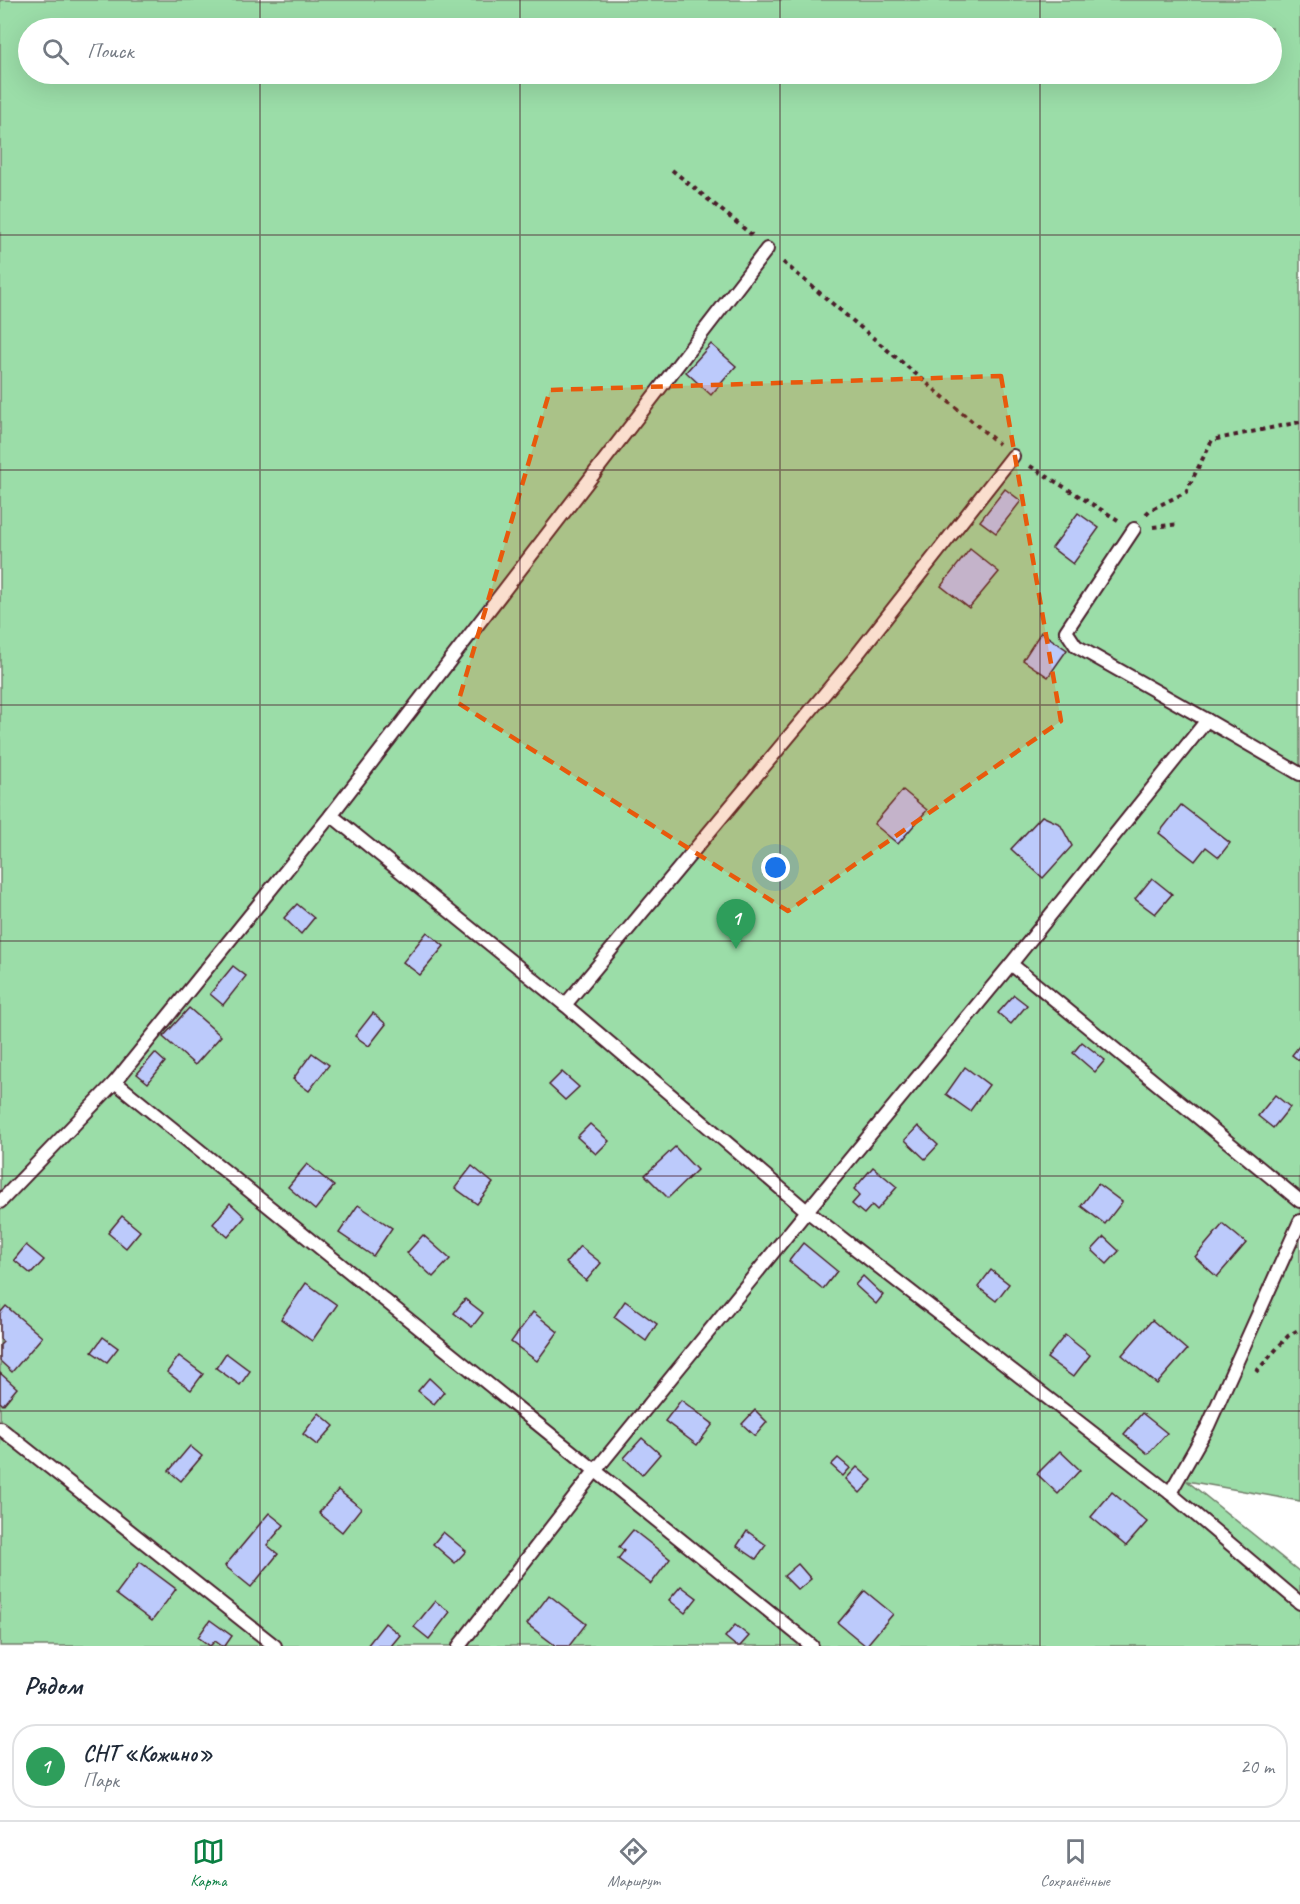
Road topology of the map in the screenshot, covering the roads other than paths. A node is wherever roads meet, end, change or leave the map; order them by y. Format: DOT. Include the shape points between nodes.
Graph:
graph roads {
  1 [pos="767,249"];
  2 [pos="1013,456"];
  3 [pos="1134,529"];
  4 [pos="1207,720"];
  5 [pos="1300,774"];
  6 [pos="330,815"];
  7 [pos="1011,964"];
  8 [pos="565,1005"];
  9 [pos="115,1082"];
  10 [pos="1300,1200"];
  11 [pos="0,1202"];
  12 [pos="807,1211"];
  13 [pos="1300,1221"];
  14 [pos="0,1428"];
  15 [pos="595,1471"];
  16 [pos="1170,1493"];
  17 [pos="1300,1603"];
  18 [pos="275,1646"];
  19 [pos="459,1646"];
  20 [pos="812,1646"];
  1 -- 6 [label="lane"];
  2 -- 8 [label="lane" via="856,656"];
  3 -- 4 [label="lane" via="1066,631 1076,646"];
  4 -- 5 [label="lane"];
  4 -- 7 [label="lane"];
  6 -- 8 [label="lane"];
  6 -- 9 [label="lane"];
  7 -- 10 [label="lane"];
  7 -- 12 [label="lane"];
  8 -- 12 [label="lane"];
  9 -- 11 [label="lane"];
  9 -- 15 [label="lane"];
  12 -- 15 [label="lane"];
  12 -- 16 [label="lane"];
  13 -- 16 [label="lane" via="1208,1426"];
  14 -- 18 [label="lane"];
  15 -- 19 [label="lane"];
  15 -- 20 [label="lane"];
  16 -- 17 [label="lane"];
}
